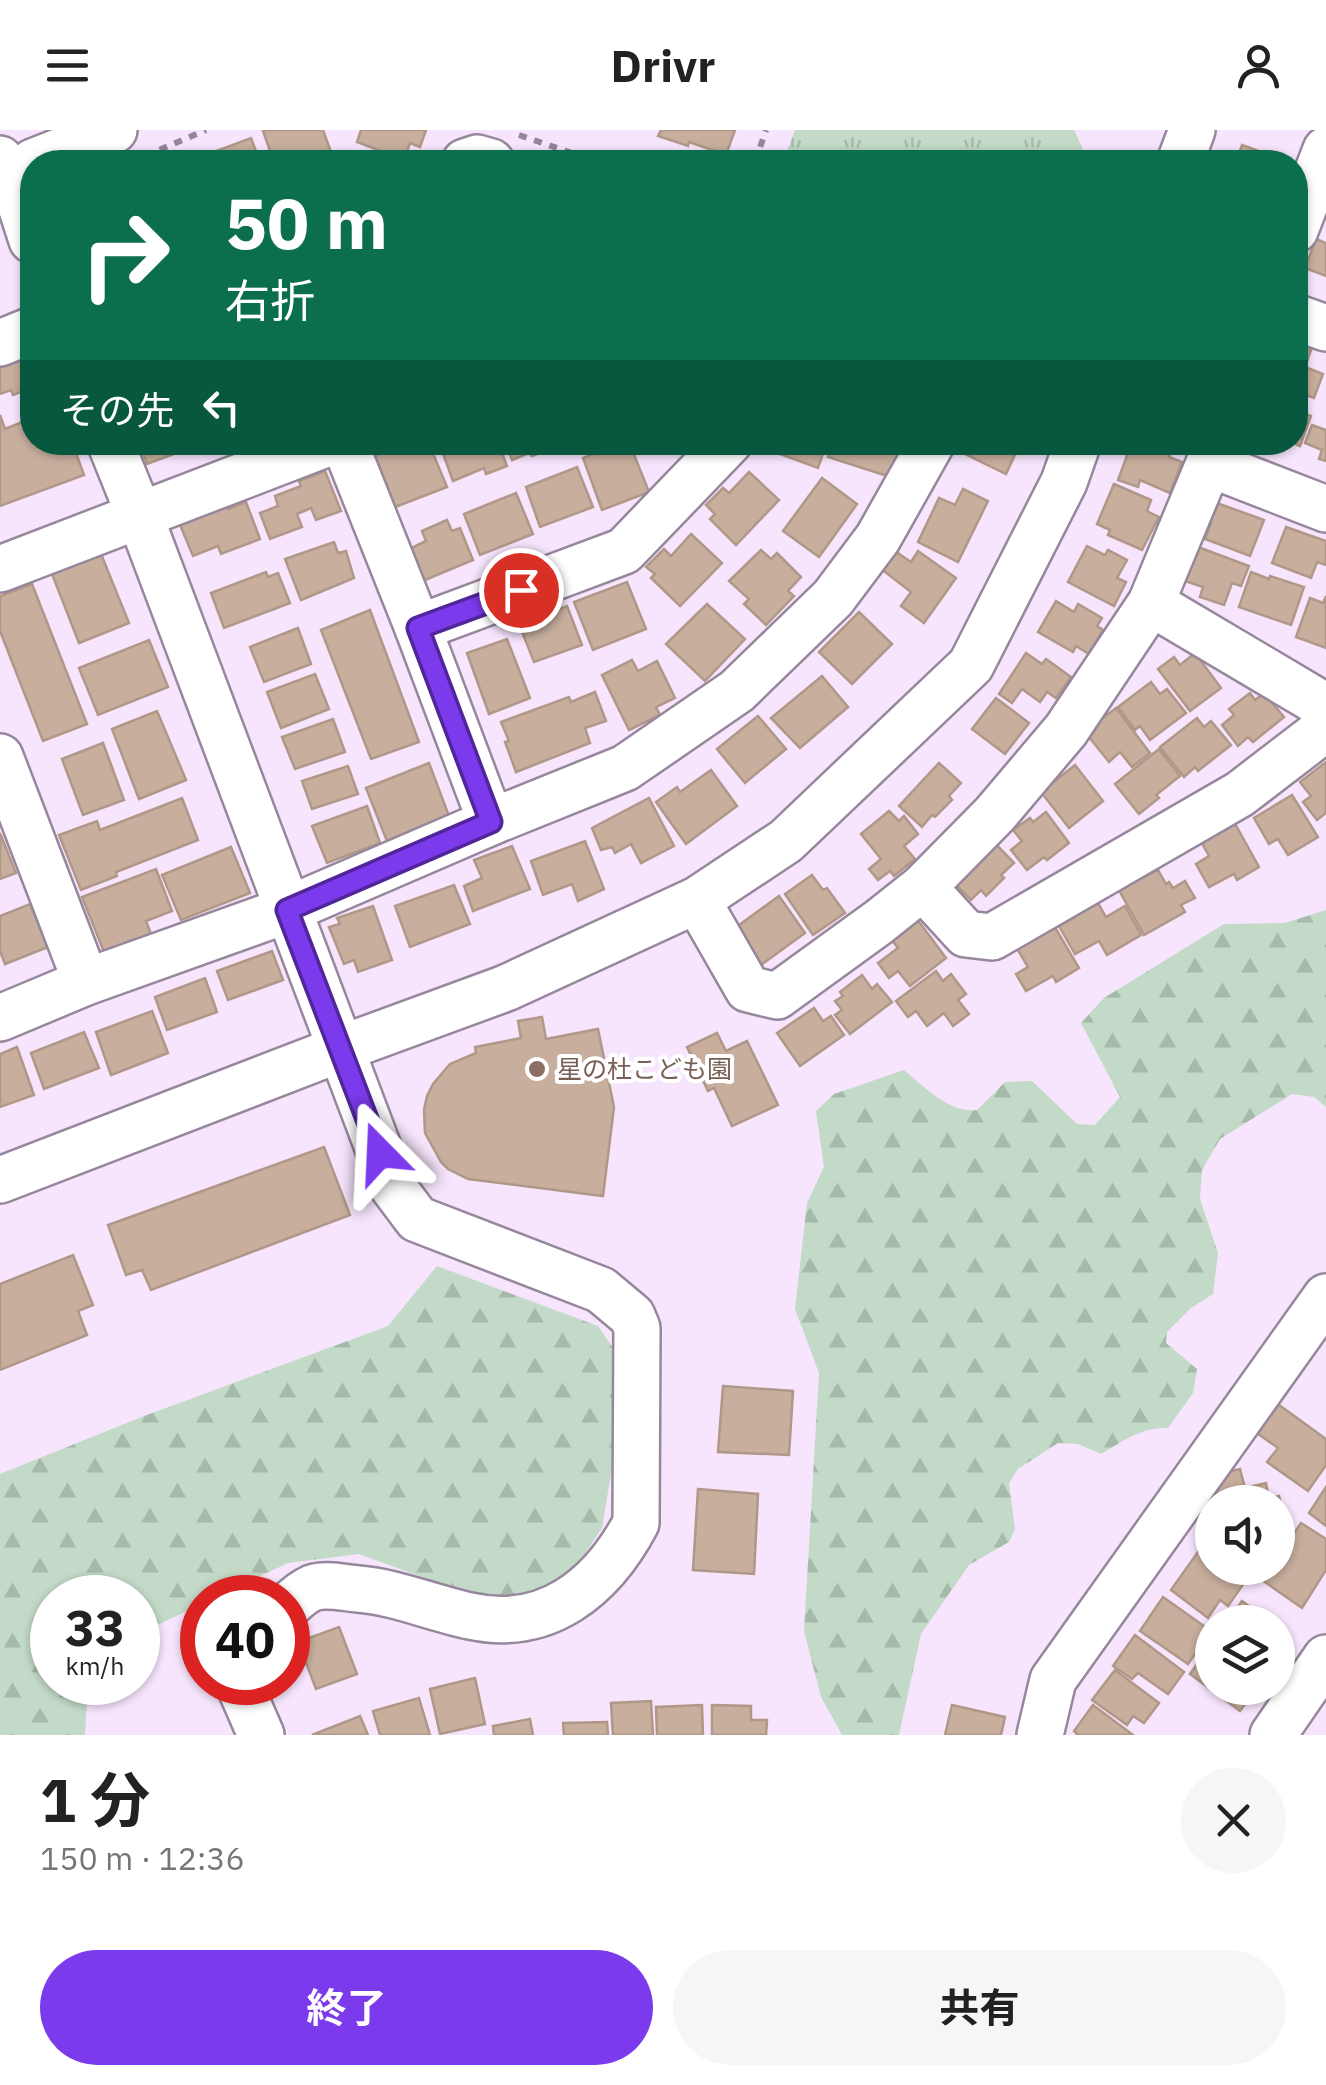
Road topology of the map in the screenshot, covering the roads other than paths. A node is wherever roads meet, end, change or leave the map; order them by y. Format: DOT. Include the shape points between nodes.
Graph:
graph roads {
  1 [pos="114,130"];
  2 [pos="60,150"];
  3 [pos="1326,150"];
  4 [pos="14,167"];
  5 [pos="1308,196"];
  6 [pos="20,198"];
  7 [pos="115,455"];
  8 [pos="296,455"];
  9 [pos="349,455"];
  10 [pos="717,455"];
  11 [pos="925,455"];
  12 [pos="1073,455"];
  13 [pos="1213,455"];
  14 [pos="1218,455"];
  15 [pos="1326,508"];
  16 [pos="139,514"];
  17 [pos="0,569"];
  18 [pos="1151,604"];
  19 [pos="418,628"];
  20 [pos="1326,710"];
  21 [pos="1326,728"];
  22 [pos="4,779"];
  23 [pos="491,822"];
  24 [pos="922,887"];
  25 [pos="697,900"];
  26 [pos="287,910"];
  27 [pos="86,982"];
  28 [pos="0,1018"];
  29 [pos="340,1048"];
  30 [pos="0,1180"];
  31 [pos="1326,1298"];
  32 [pos="310,1589"];
  33 [pos="1326,1658"];
  34 [pos="248,1705"];
  35 [pos="261,1735"];
  36 [pos="1040,1735"];
  37 [pos="1274,1735"];
  1 -- 2 [label="street"];
  3 -- 5 [label="street"];
  4 -- 6 [label="street"];
  7 -- 16 [label="street"];
  8 -- 16 [label="street"];
  9 -- 19 [label="street"];
  10 -- 19 [label="street" via="624,551"];
  11 -- 23 [label="street" via="878,538 832,598 738,691 625,768"];
  12 -- 25 [label="street" via="972,665 786,841"];
  13 -- 18 [label="street"];
  14 -- 15 [label="street"];
  16 -- 17 [label="street"];
  16 -- 26 [label="street"];
  18 -- 20 [label="street"];
  18 -- 24 [label="street" via="1066,730 996,814"];
  19 -- 23 [label="street"];
  21 -- 24 [label="street" via="1240,794 992,938 966,934"];
  22 -- 27 [label="street"];
  23 -- 26 [label="street"];
  24 -- 25 [label="street" via="777,996 748,989"];
  25 -- 29 [label="street" via="506,988"];
  26 -- 27 [label="street"];
  26 -- 29 [label="street"];
  27 -- 28 [label="street"];
  29 -- 30 [label="street"];
  29 -- 32 [label="street" via="392,1187 417,1219 601,1290 632,1316 638,1328 636,1523 588,1586 528,1619 474,1618 375,1590"];
  31 -- 36 [label="street" via="1053,1680"];
  33 -- 37 [label="street"];
  34 -- 35 [label="street"];
}
